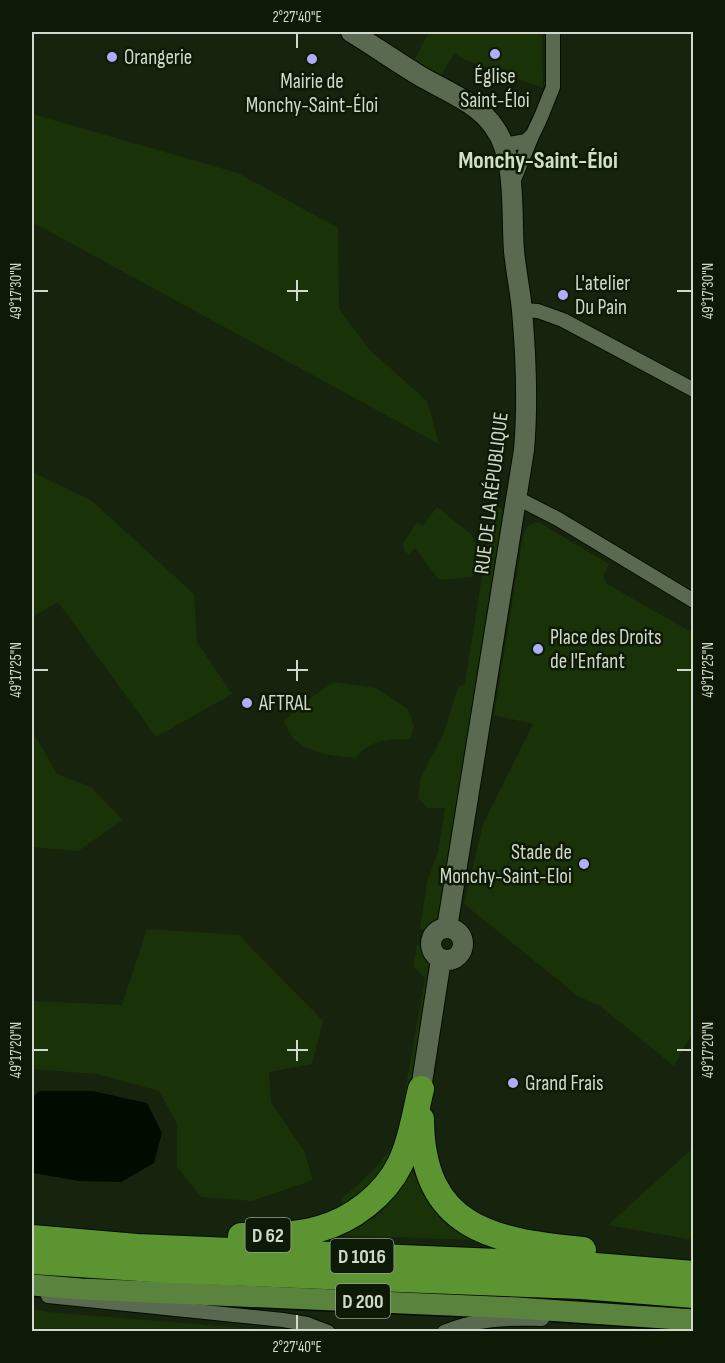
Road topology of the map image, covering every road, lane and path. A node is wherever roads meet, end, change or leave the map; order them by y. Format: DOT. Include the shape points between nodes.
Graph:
graph roads {
  1 [pos="351,32"];
  2 [pos="553,32"];
  3 [pos="533,134"];
  4 [pos="503,145"];
  5 [pos="511,186"];
  6 [pos="522,310"];
  7 [pos="693,390"];
  8 [pos="517,498"];
  9 [pos="693,601"];
  10 [pos="421,1089"];
  11 [pos="32,1229"];
  12 [pos="32,1238"];
  13 [pos="32,1261"];
  14 [pos="693,1263"];
  15 [pos="693,1274"];
  16 [pos="32,1285"];
  17 [pos="32,1293"];
  18 [pos="693,1295"];
  19 [pos="693,1322"];
  20 [pos="327,1332"];
  21 [pos="444,1332"];
  1 -- 4 [label="street, RUE DE LA RÉPUBLIQUE" via="475,108 494,126"];
  2 -- 3 [label="street" via="553,87"];
  3 -- 4 [label="street" via="526,141"];
  3 -- 5 [label="street"];
  4 -- 5 [label="street, RUE DE LA RÉPUBLIQUE"];
  5 -- 6 [label="street, RUE DE LA RÉPUBLIQUE"];
  6 -- 7 [label="street" via="563,320"];
  6 -- 8 [label="street, RUE DE LA RÉPUBLIQUE" via="525,440"];
  8 -- 9 [label="street"];
  8 -- 10 [label="street, RUE DE LA RÉPUBLIQUE / D 62" via="447,928 456,931 463,944 452,960 441,959"];
  10 -- 11 [label="highway, D 62" via="396,1172 375,1198 334,1224 305,1232 251,1236"];
  10 -- 14 [label="highway, D 62" via="423,1149 429,1174 444,1202 463,1220 518,1242"];
  12 -- 15 [label="highway, D 1016"];
  13 -- 18 [label="highway, D 1016" via="559,1285"];
  16 -- 19 [label="main road, D 200" via="518,1308"];
  17 -- 20 [label="street" via="282,1320"];
  19 -- 21 [label="street" via="509,1319 476,1322"];
}
